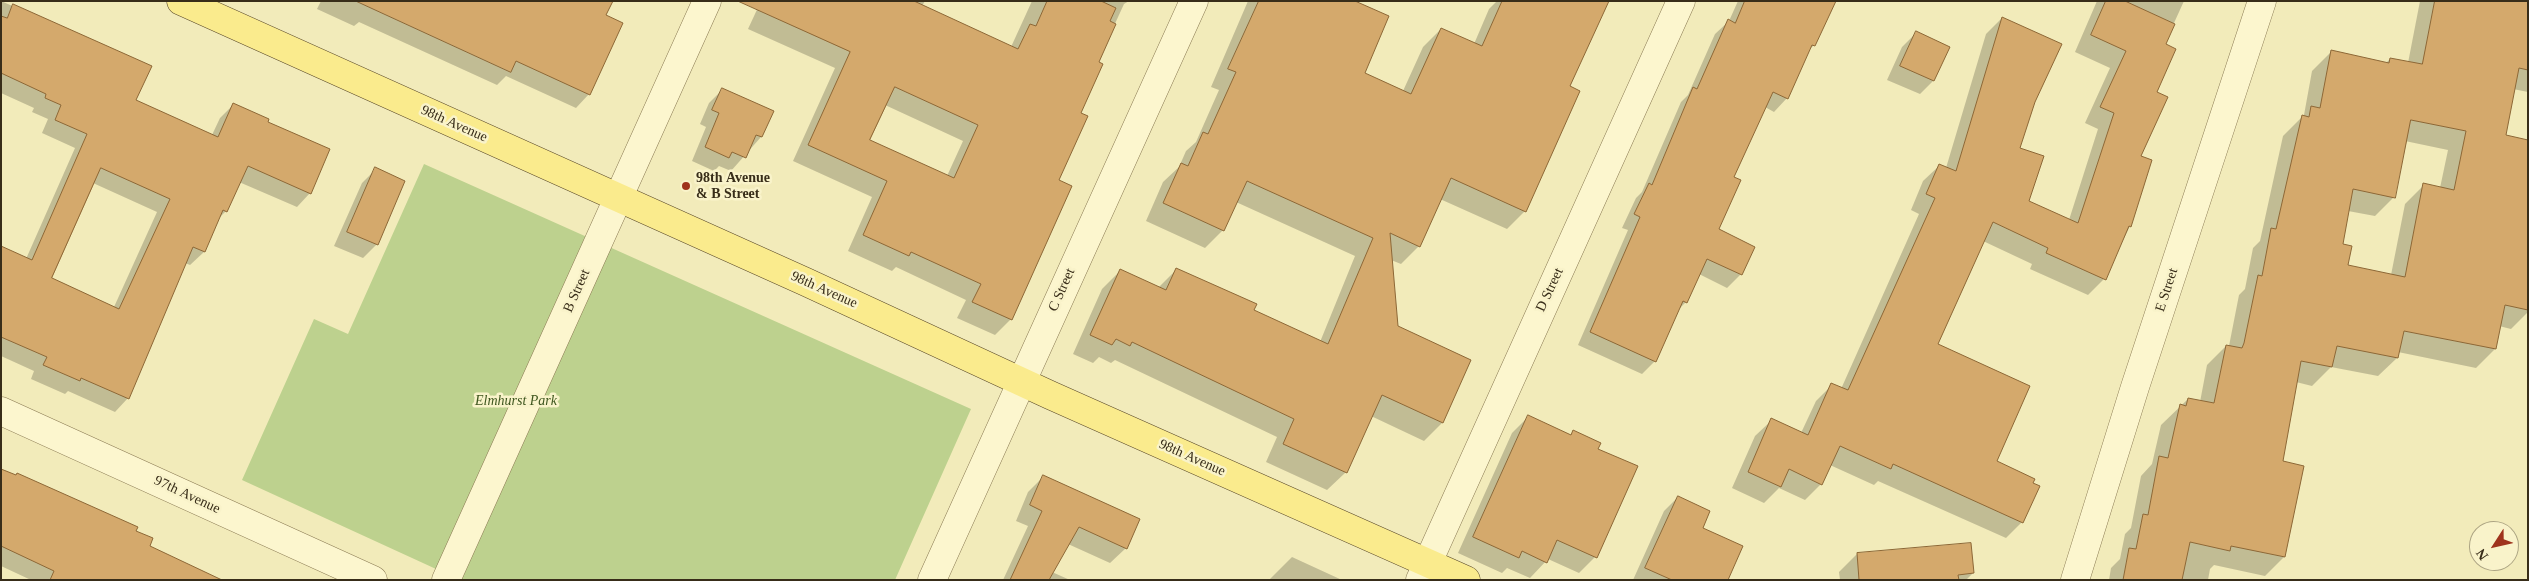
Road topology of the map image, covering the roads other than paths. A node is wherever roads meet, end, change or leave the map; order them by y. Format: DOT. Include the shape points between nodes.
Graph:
graph roads {
  1 [pos="181,1"];
  2 [pos="707,1"];
  3 [pos="1194,1"];
  4 [pos="1681,1"];
  5 [pos="2262,1"];
  6 [pos="217,9"];
  7 [pos="619,198"];
  8 [pos="1022,380"];
  9 [pos="1,410"];
  10 [pos="1424,571"];
  11 [pos="373,580"];
  12 [pos="446,580"];
  13 [pos="932,580"];
  14 [pos="1466,580"];
  15 [pos="2075,580"];
  1 -- 6 [label="main road, 98th Avenue"];
  2 -- 7 [label="street, B Street"];
  3 -- 8 [label="street, C Street"];
  4 -- 10 [label="street, D Street"];
  5 -- 15 [label="street, E Street"];
  6 -- 7 [label="main road, 98th Avenue"];
  7 -- 8 [label="main road, 98th Avenue"];
  7 -- 12 [label="street, B Street"];
  8 -- 10 [label="main road, 98th Avenue"];
  8 -- 13 [label="street, C Street"];
  9 -- 11 [label="street, 97th Avenue"];
  10 -- 14 [label="main road, 98th Avenue"];
}
